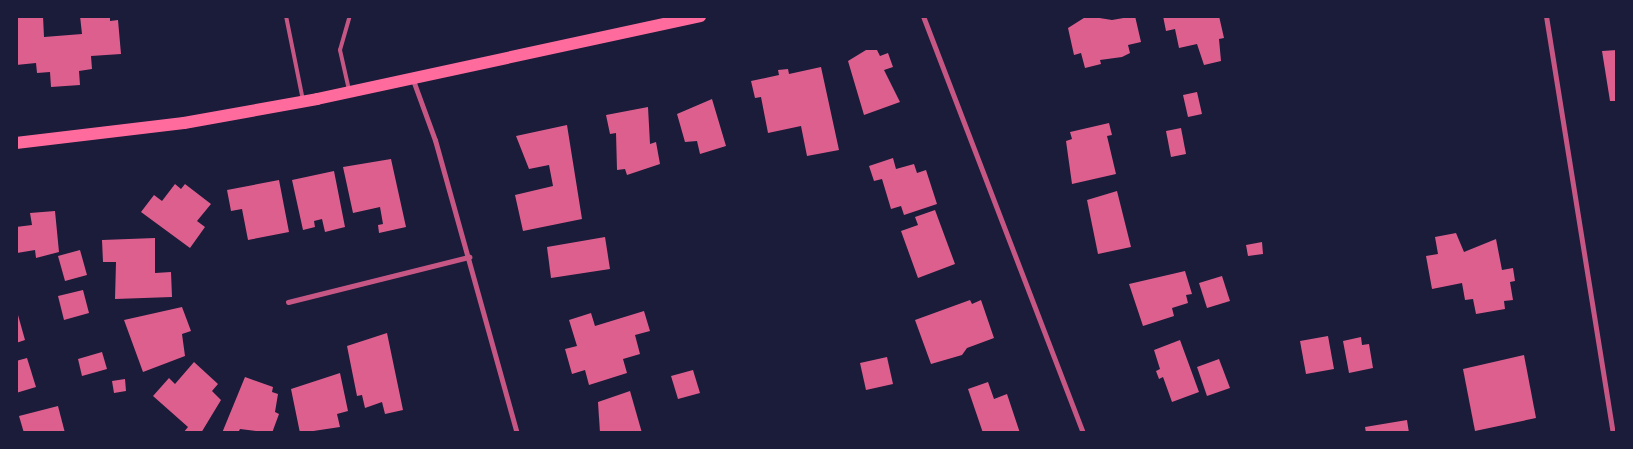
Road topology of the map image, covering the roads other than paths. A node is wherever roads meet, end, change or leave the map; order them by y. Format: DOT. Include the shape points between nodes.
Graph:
graph roads {
  1 [pos="286,16"];
  2 [pos="350,16"];
  3 [pos="700,16"];
  4 [pos="923,16"];
  5 [pos="1546,16"];
  6 [pos="413,79"];
  7 [pos="350,92"];
  8 [pos="304,102"];
  9 [pos="16,144"];
  10 [pos="469,257"];
  11 [pos="288,302"];
  12 [pos="517,433"];
  13 [pos="1083,433"];
  14 [pos="1613,433"];
  1 -- 8 [label="lane"];
  2 -- 7 [label="lane" via="340,50"];
  3 -- 6 [label="main road"];
  4 -- 13 [label="street"];
  5 -- 14 [label="street"];
  6 -- 7 [label="main road"];
  6 -- 10 [label="street"];
  7 -- 8 [label="main road"];
  8 -- 9 [label="main road" via="184,123"];
  10 -- 11 [label="street"];
  10 -- 12 [label="street"];
}
